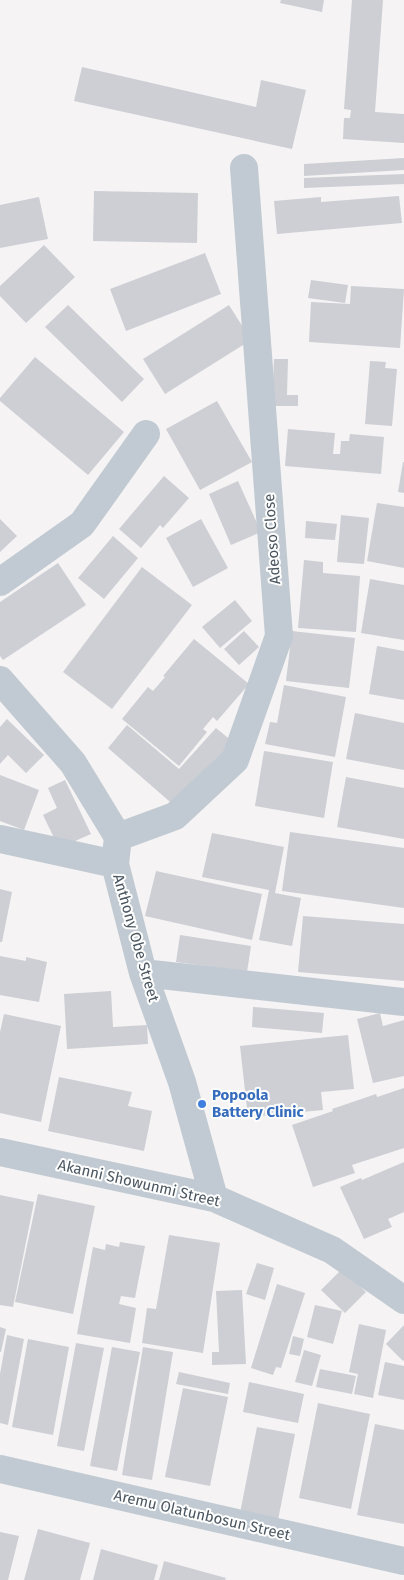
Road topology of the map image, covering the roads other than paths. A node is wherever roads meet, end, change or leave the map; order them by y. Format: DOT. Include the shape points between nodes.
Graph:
graph roads {
  1 [pos="244,168"];
  2 [pos="146,434"];
  3 [pos="0,582"];
  4 [pos="0,680"];
  5 [pos="118,838"];
  6 [pos="0,839"];
  7 [pos="115,864"];
  8 [pos="143,973"];
  9 [pos="404,1002"];
  10 [pos="0,1152"];
  11 [pos="214,1198"];
  12 [pos="404,1300"];
  13 [pos="0,1469"];
  14 [pos="404,1561"];
  1 -- 5 [label="street, Adeoso Close" via="279,636 235,760 175,816"];
  2 -- 3 [label="street" via="82,524"];
  4 -- 5 [label="street" via="73,763"];
  5 -- 7 [label="street, Anthony Obe Street"];
  6 -- 7 [label="street"];
  7 -- 8 [label="street, Anthony Obe Street"];
  8 -- 9 [label="street"];
  8 -- 11 [label="street, Anthony Obe Street" via="182,1082"];
  10 -- 11 [label="street, Akanni Showunmi Street"];
  11 -- 12 [label="street, Akanni Showunmi Street" via="332,1250"];
  13 -- 14 [label="street, Aremu Olatunbosun Street"];
}
